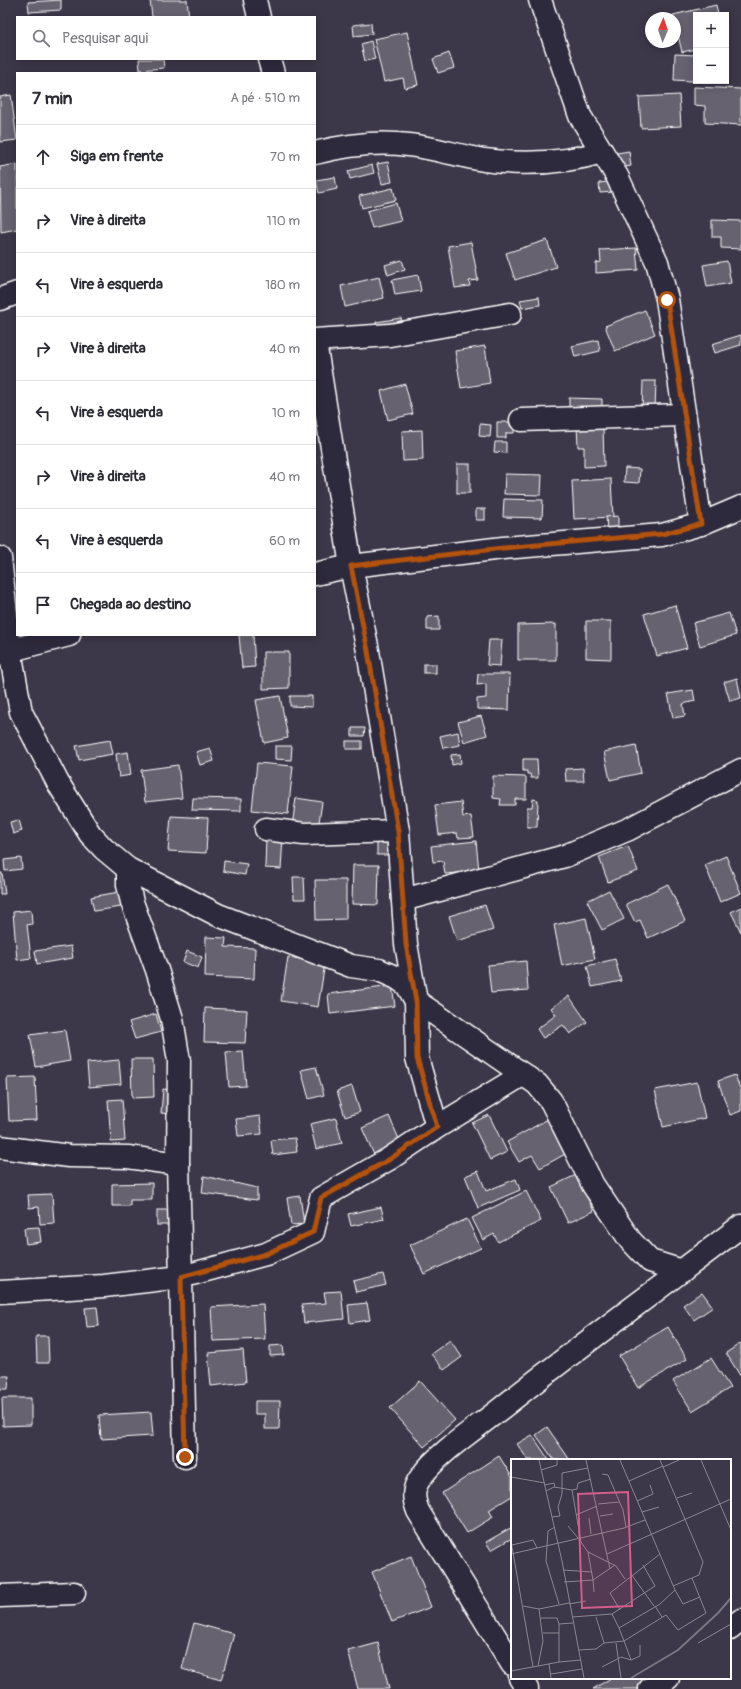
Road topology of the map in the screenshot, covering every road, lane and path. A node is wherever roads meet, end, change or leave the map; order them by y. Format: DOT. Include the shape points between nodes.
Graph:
graph roads {
  1 [pos="255,0"];
  2 [pos="540,0"];
  3 [pos="259,16"];
  4 [pos="269,60"];
  5 [pos="273,72"];
  6 [pos="602,152"];
  7 [pos="316,153"];
  8 [pos="16,293"];
  9 [pos="0,299"];
  10 [pos="510,314"];
  11 [pos="316,341"];
  12 [pos="316,347"];
  13 [pos="683,415"];
  14 [pos="521,420"];
  15 [pos="741,507"];
  16 [pos="701,524"];
  17 [pos="0,558"];
  18 [pos="351,566"];
  19 [pos="316,574"];
  20 [pos="65,636"];
  21 [pos="5,652"];
  22 [pos="741,770"];
  23 [pos="266,829"];
  24 [pos="398,831"];
  25 [pos="128,869"];
  26 [pos="403,900"];
  27 [pos="406,944"];
  28 [pos="380,970"];
  29 [pos="416,1001"];
  30 [pos="522,1074"];
  31 [pos="437,1127"];
  32 [pos="0,1147"];
  33 [pos="178,1164"];
  34 [pos="741,1226"];
  35 [pos="650,1261"];
  36 [pos="682,1271"];
  37 [pos="181,1277"];
  38 [pos="656,1291"];
  39 [pos="0,1292"];
  40 [pos="185,1457"];
  41 [pos="74,1593"];
  42 [pos="0,1596"];
  43 [pos="741,1620"];
  44 [pos="731,1627"];
  45 [pos="511,1662"];
  46 [pos="521,1679"];
  47 [pos="666,1679"];
  48 [pos="527,1689"];
  49 [pos="650,1689"];
  1 -- 3 [label="street"];
  2 -- 6 [label="street" via="580,116"];
  4 -- 5 [label="street"];
  6 -- 7 [label="street" via="551,163 483,160 401,144 360,144"];
  6 -- 13 [label="street" via="617,176 657,262 667,300"];
  8 -- 9 [label="street"];
  10 -- 11 [label="street" via="390,335"];
  12 -- 18 [label="street"];
  13 -- 14 [label="street"];
  13 -- 16 [label="street"];
  15 -- 16 [label="street"];
  16 -- 18 [label="street" via="662,534 503,548"];
  17 -- 21 [label="street"];
  18 -- 19 [label="street"];
  18 -- 24 [label="street"];
  20 -- 21 [label="street"];
  21 -- 25 [label="street" via="21,712 41,753 90,834 104,850"];
  22 -- 26 [label="street" via="629,829 565,856"];
  23 -- 24 [label="street" via="304,834"];
  24 -- 26 [label="street"];
  25 -- 28 [label="street" via="218,915 351,966"];
  25 -- 33 [label="street" via="132,902 172,1020 179,1062"];
  26 -- 27 [label="street"];
  27 -- 28 [label="street" via="394,961"];
  27 -- 29 [label="street"];
  28 -- 29 [label="street" via="403,981"];
  29 -- 30 [label="street"];
  29 -- 31 [label="street" via="417,1058"];
  30 -- 31 [label="street"];
  30 -- 35 [label="street" via="537,1084 551,1101 593,1185 630,1240"];
  31 -- 37 [label="street" via="390,1159 321,1198 313,1232 266,1254"];
  32 -- 33 [label="street" via="69,1156 128,1157"];
  33 -- 37 [label="street"];
  34 -- 36 [label="street"];
  35 -- 36 [label="street"];
  35 -- 38 [label="street"];
  36 -- 38 [label="street"];
  37 -- 39 [label="street" via="104,1286"];
  37 -- 40 [label="street"];
  38 -- 45 [label="street" via="431,1464 413,1492 418,1511"];
  41 -- 42 [label="street"];
  43 -- 44 [label="street"];
  46 -- 48 [label="street"];
  47 -- 49 [label="street"];
}
